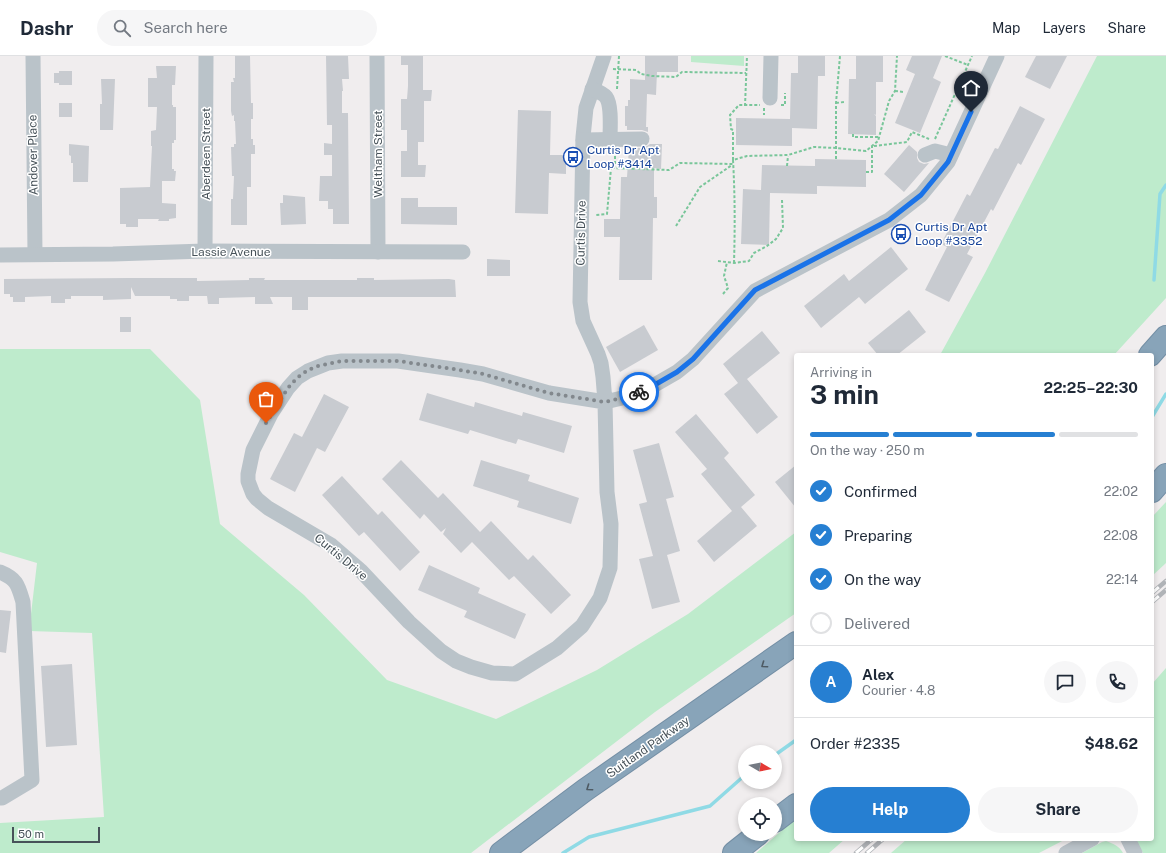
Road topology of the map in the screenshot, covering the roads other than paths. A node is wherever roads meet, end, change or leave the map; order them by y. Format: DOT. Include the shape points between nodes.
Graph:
graph roads {
  1 [pos="33,56"];
  2 [pos="206,56"];
  3 [pos="377,56"];
  4 [pos="771,56"];
  5 [pos="997,56"];
  6 [pos="602,61"];
  7 [pos="592,89"];
  8 [pos="770,98"];
  9 [pos="642,139"];
  10 [pos="583,140"];
  11 [pos="610,140"];
  12 [pos="925,155"];
  13 [pos="951,155"];
  14 [pos="206,251"];
  15 [pos="378,252"];
  16 [pos="463,252"];
  17 [pos="35,254"];
  18 [pos="0,255"];
  19 [pos="1166,337"];
  20 [pos="1152,353"];
  21 [pos="605,402"];
  22 [pos="1166,475"];
  23 [pos="1154,489"];
  24 [pos="0,572"];
  25 [pos="794,644"];
  26 [pos="0,798"];
  27 [pos="794,807"];
  28 [pos="782,816"];
  29 [pos="749,841"];
  30 [pos="1088,841"];
  31 [pos="1129,841"];
  32 [pos="501,853"];
  33 [pos="734,853"];
  34 [pos="1066,853"];
  35 [pos="1135,853"];
  1 -- 17 [label="street, Andover Place"];
  2 -- 14 [label="street, Aberdeen Street"];
  3 -- 15 [label="street, Weltham Street"];
  4 -- 8 [label="street"];
  5 -- 13 [label="street, Curtis Drive"];
  6 -- 7 [label="street, Curtis Drive"];
  7 -- 10 [label="street, Curtis Drive" via="586,108"];
  7 -- 11 [label="street" via="607,98"];
  9 -- 11 [label="street"];
  10 -- 11 [label="street"];
  10 -- 21 [label="street, Curtis Drive" via="580,302 583,320 601,363"];
  12 -- 13 [label="street" via="935,151"];
  13 -- 21 [label="street, Curtis Drive" via="921,195 889,220 755,290 693,359 677,372 651,387"];
  14 -- 15 [label="street, Lassie Avenue"];
  14 -- 17 [label="street, Lassie Avenue"];
  15 -- 16 [label="street, Lassie Avenue"];
  17 -- 18 [label="street, Lassie Avenue"];
  19 -- 20 [label="highway"];
  21 -- 21 [label="street, Curtis Drive" via="549,393 452,368 398,361 342,361 328,364 308,370 288,388 271,414 253,450 248,481 257,499 331,545 441,651 471,667 492,673 515,674 557,648 582,626 600,598 610,568 611,524 607,492"];
  22 -- 23 [label="highway"];
  24 -- 26 [label="street" via="8,575 18,585 23,602 32,780"];
  25 -- 32 [label="highway, Suitland Parkway, one-way" via="585,790"];
  27 -- 28 [label="highway"];
  29 -- 33 [label="highway"];
  30 -- 34 [label="street"];
  31 -- 35 [label="street"];
}
